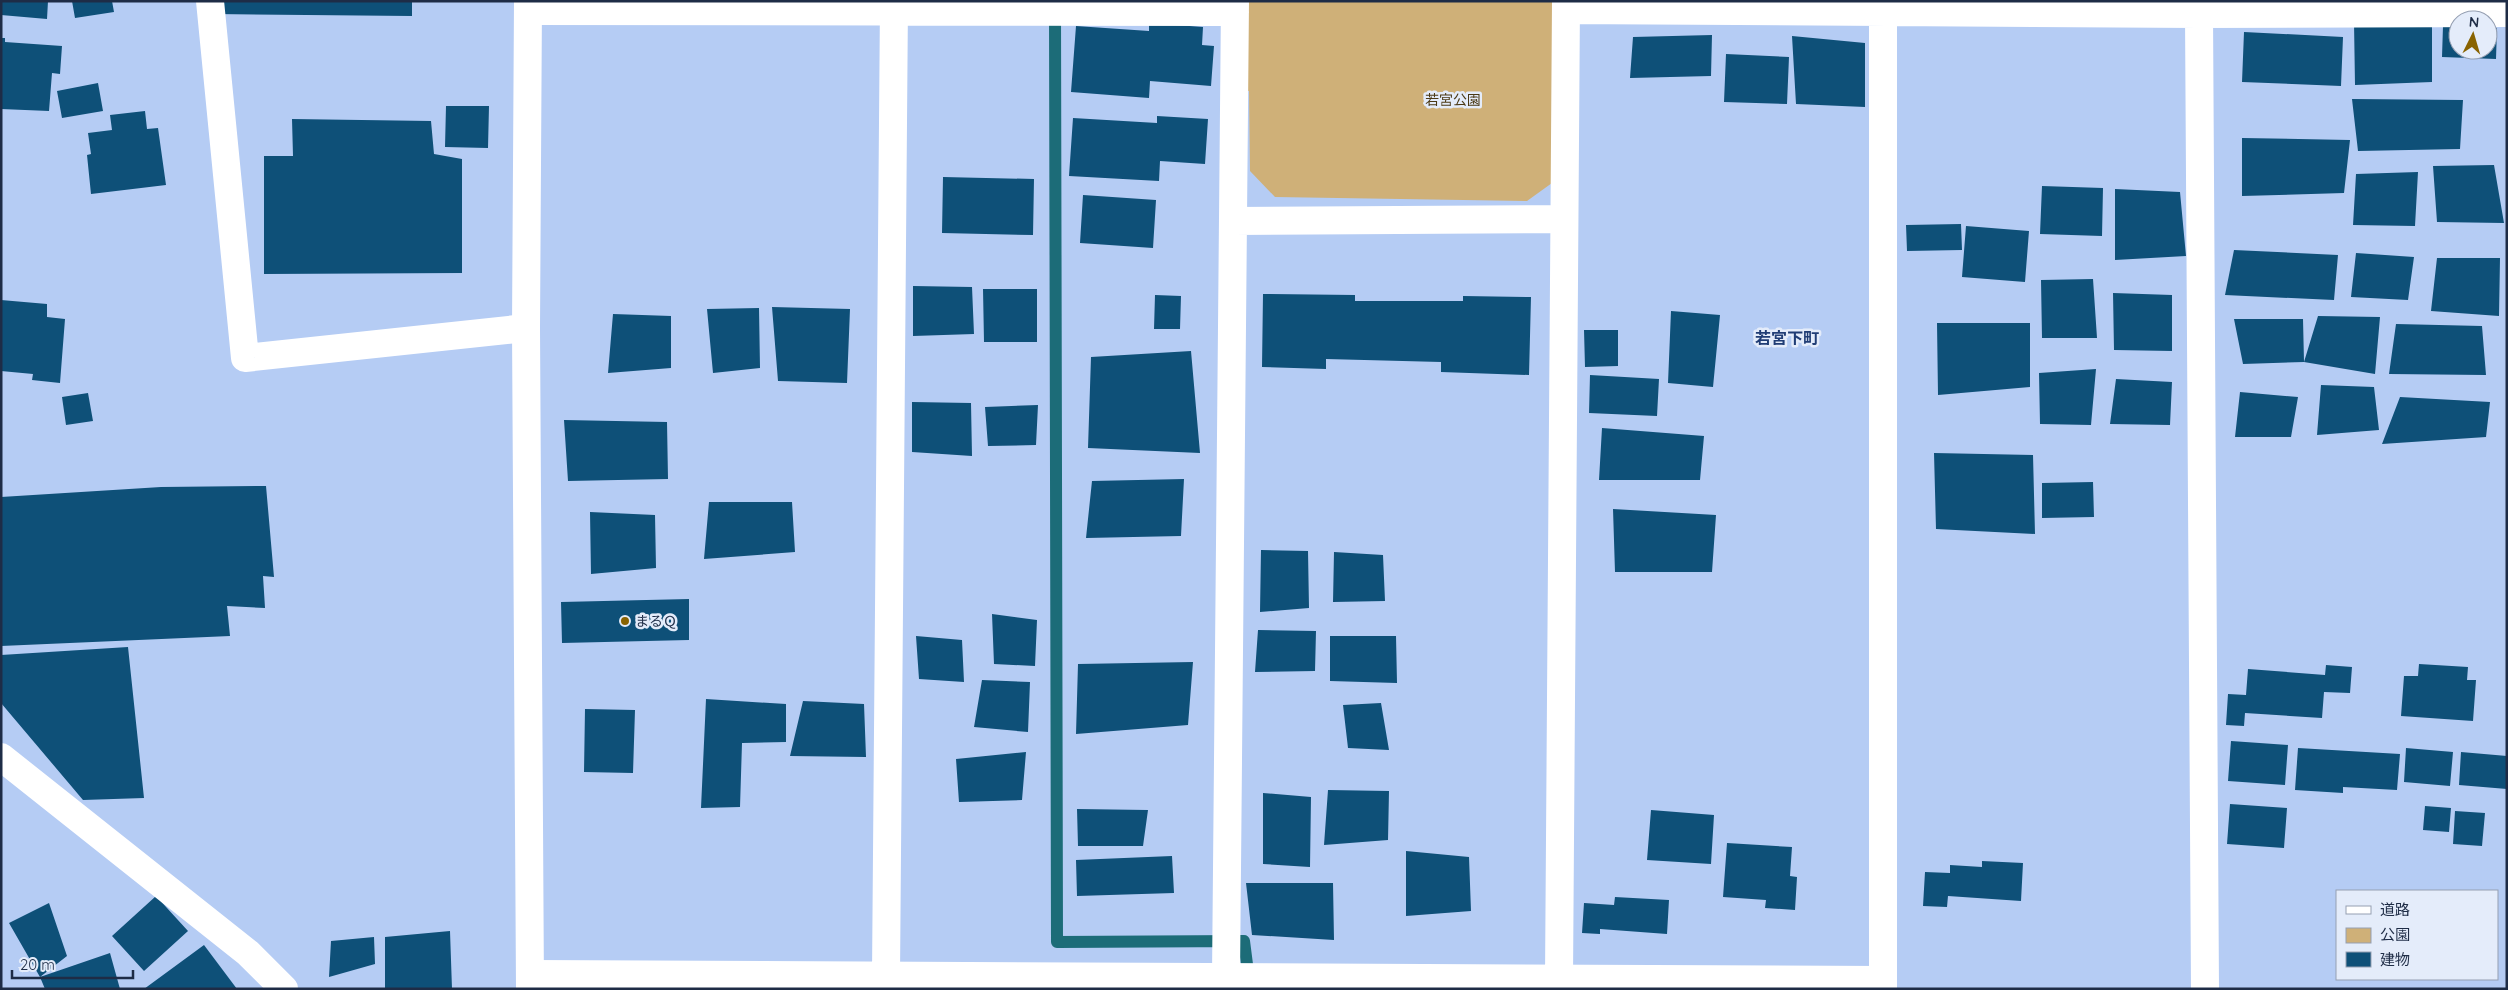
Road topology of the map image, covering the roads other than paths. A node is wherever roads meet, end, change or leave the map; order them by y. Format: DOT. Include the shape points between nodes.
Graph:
graph roads {
  1 [pos="210,1"];
  2 [pos="528,6"];
  3 [pos="1566,6"];
  4 [pos="894,7"];
  5 [pos="1235,7"];
  6 [pos="1883,7"];
  7 [pos="2507,13"];
  8 [pos="2199,14"];
  9 [pos="1564,219"];
  10 [pos="1233,221"];
  11 [pos="526,328"];
  12 [pos="1,757"];
  13 [pos="886,976"];
  14 [pos="1226,977"];
  15 [pos="1559,979"];
  16 [pos="530,981"];
  17 [pos="760,982"];
  18 [pos="1883,984"];
  19 [pos="284,989"];
  20 [pos="2205,989"];
  1 -- 11 [label="street" via="245,358"];
  2 -- 4 [label="street"];
  2 -- 11 [label="street"];
  3 -- 6 [label="street"];
  3 -- 9 [label="street"];
  4 -- 5 [label="street"];
  4 -- 13 [label="street"];
  5 -- 10 [label="street"];
  6 -- 8 [label="street"];
  6 -- 18 [label="street"];
  7 -- 8 [label="street"];
  8 -- 20 [label="street"];
  9 -- 10 [label="street"];
  9 -- 15 [label="street"];
  10 -- 14 [label="street"];
  11 -- 16 [label="street"];
  12 -- 19 [label="street" via="248,954"];
  13 -- 14 [label="street"];
  13 -- 17 [label="street"];
  14 -- 15 [label="street"];
  15 -- 18 [label="street"];
  16 -- 17 [label="street"];
}
